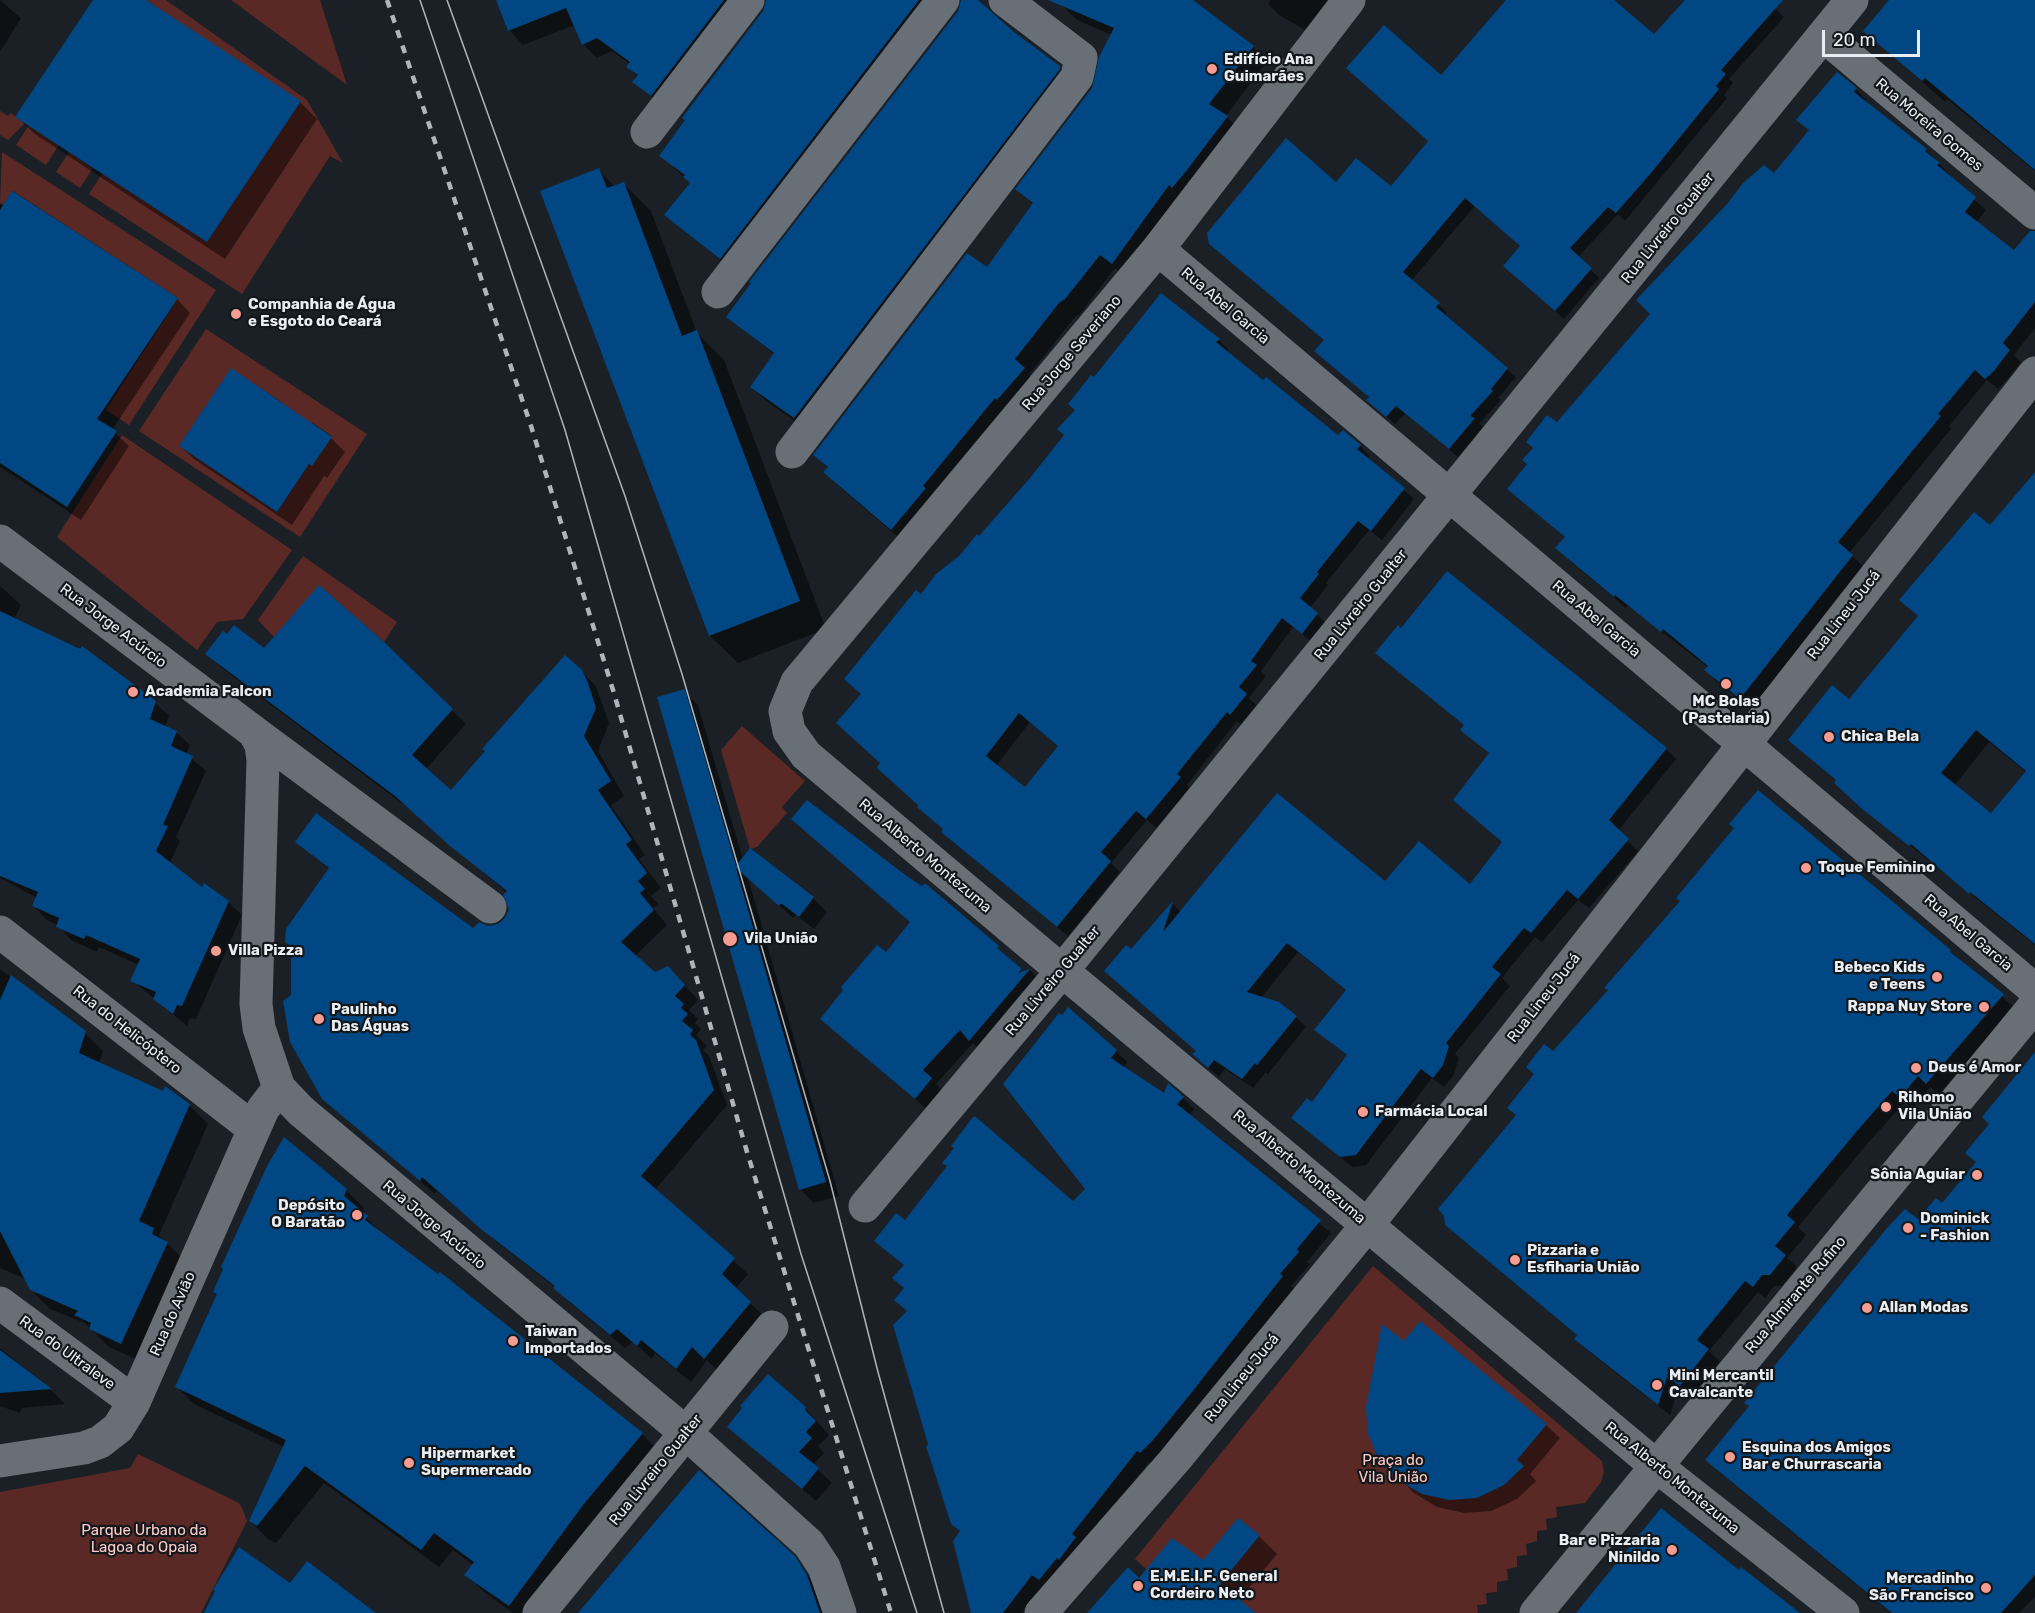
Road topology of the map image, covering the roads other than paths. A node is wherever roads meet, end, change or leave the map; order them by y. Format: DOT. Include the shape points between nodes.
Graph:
graph roads {
  1 [pos="748,0"];
  2 [pos="943,0"];
  3 [pos="1005,0"];
  4 [pos="1349,0"];
  5 [pos="1852,0"];
  6 [pos="1824,36"];
  7 [pos="647,132"];
  8 [pos="2035,213"];
  9 [pos="1158,249"];
  10 [pos="718,292"];
  11 [pos="2035,373"];
  12 [pos="792,452"];
  13 [pos="1449,496"];
  14 [pos="0,541"];
  15 [pos="788,700"];
  16 [pos="254,732"];
  17 [pos="1744,742"];
  18 [pos="490,907"];
  19 [pos="0,932"];
  20 [pos="1062,971"];
  21 [pos="2035,990"];
  22 [pos="2035,1005"];
  23 [pos="279,1088"];
  24 [pos="254,1130"];
  25 [pos="865,1206"];
  26 [pos="1368,1224"];
  27 [pos="0,1303"];
  28 [pos="772,1327"];
  29 [pos="134,1402"];
  30 [pos="686,1433"];
  31 [pos="0,1461"];
  32 [pos="1655,1465"];
  33 [pos="539,1613"];
  34 [pos="840,1613"];
  35 [pos="1041,1613"];
  36 [pos="1536,1613"];
  37 [pos="1843,1613"];
  1 -- 7 [label="street"];
  2 -- 10 [label="street"];
  3 -- 12 [label="street" via="1081,58 1077,77"];
  4 -- 9 [label="street, Rua Jorge Severiano"];
  5 -- 6 [label="street, Rua Livreiro Gualter"];
  6 -- 8 [label="street, Rua Moreira Gomes"];
  6 -- 13 [label="street, Rua Livreiro Gualter"];
  9 -- 13 [label="street, Rua Abel Garcia"];
  9 -- 15 [label="street, Rua Jorge Severiano" via="797,682"];
  11 -- 17 [label="street, Rua Lineu Jucá"];
  13 -- 17 [label="street, Rua Abel Garcia"];
  13 -- 20 [label="street, Rua Livreiro Gualter"];
  14 -- 16 [label="street, Rua Jorge Acúrcio"];
  15 -- 20 [label="street, Rua Alberto Montezuma" via="785,711 789,731 806,755"];
  16 -- 18 [label="street, Rua Jorge Acúrcio"];
  16 -- 23 [label="street, Rua Jorge Acúrcio" via="263,760 256,1004 259,1028"];
  17 -- 21 [label="street, Rua Abel Garcia"];
  17 -- 26 [label="street, Rua Lineu Jucá"];
  19 -- 24 [label="street, Rua do Helicóptero"];
  20 -- 25 [label="street, Rua Livreiro Gualter"];
  20 -- 26 [label="street, Rua Alberto Montezuma"];
  22 -- 32 [label="street, Rua Almirante Rufino"];
  23 -- 24 [label="street, Rua do Avião" via="263,1109"];
  23 -- 30 [label="street, Rua Jorge Acúrcio" via="300,1112 400,1197"];
  24 -- 29 [label="street, Rua do Avião"];
  26 -- 32 [label="street, Rua Alberto Montezuma"];
  26 -- 35 [label="street, Rua Lineu Jucá" via="1174,1461"];
  27 -- 29 [label="street, Rua do Ultraleve"];
  28 -- 30 [label="street, Rua Livreiro Gualter"];
  29 -- 31 [label="street, Rua do Avião" via="117,1428 100,1442"];
  30 -- 33 [label="street, Rua Livreiro Gualter"];
  30 -- 34 [label="street, Rua Jorge Acúrcio" via="809,1544 824,1567"];
  32 -- 36 [label="street, Rua Almirante Rufino"];
  32 -- 37 [label="street, Rua Alberto Montezuma"];
}
